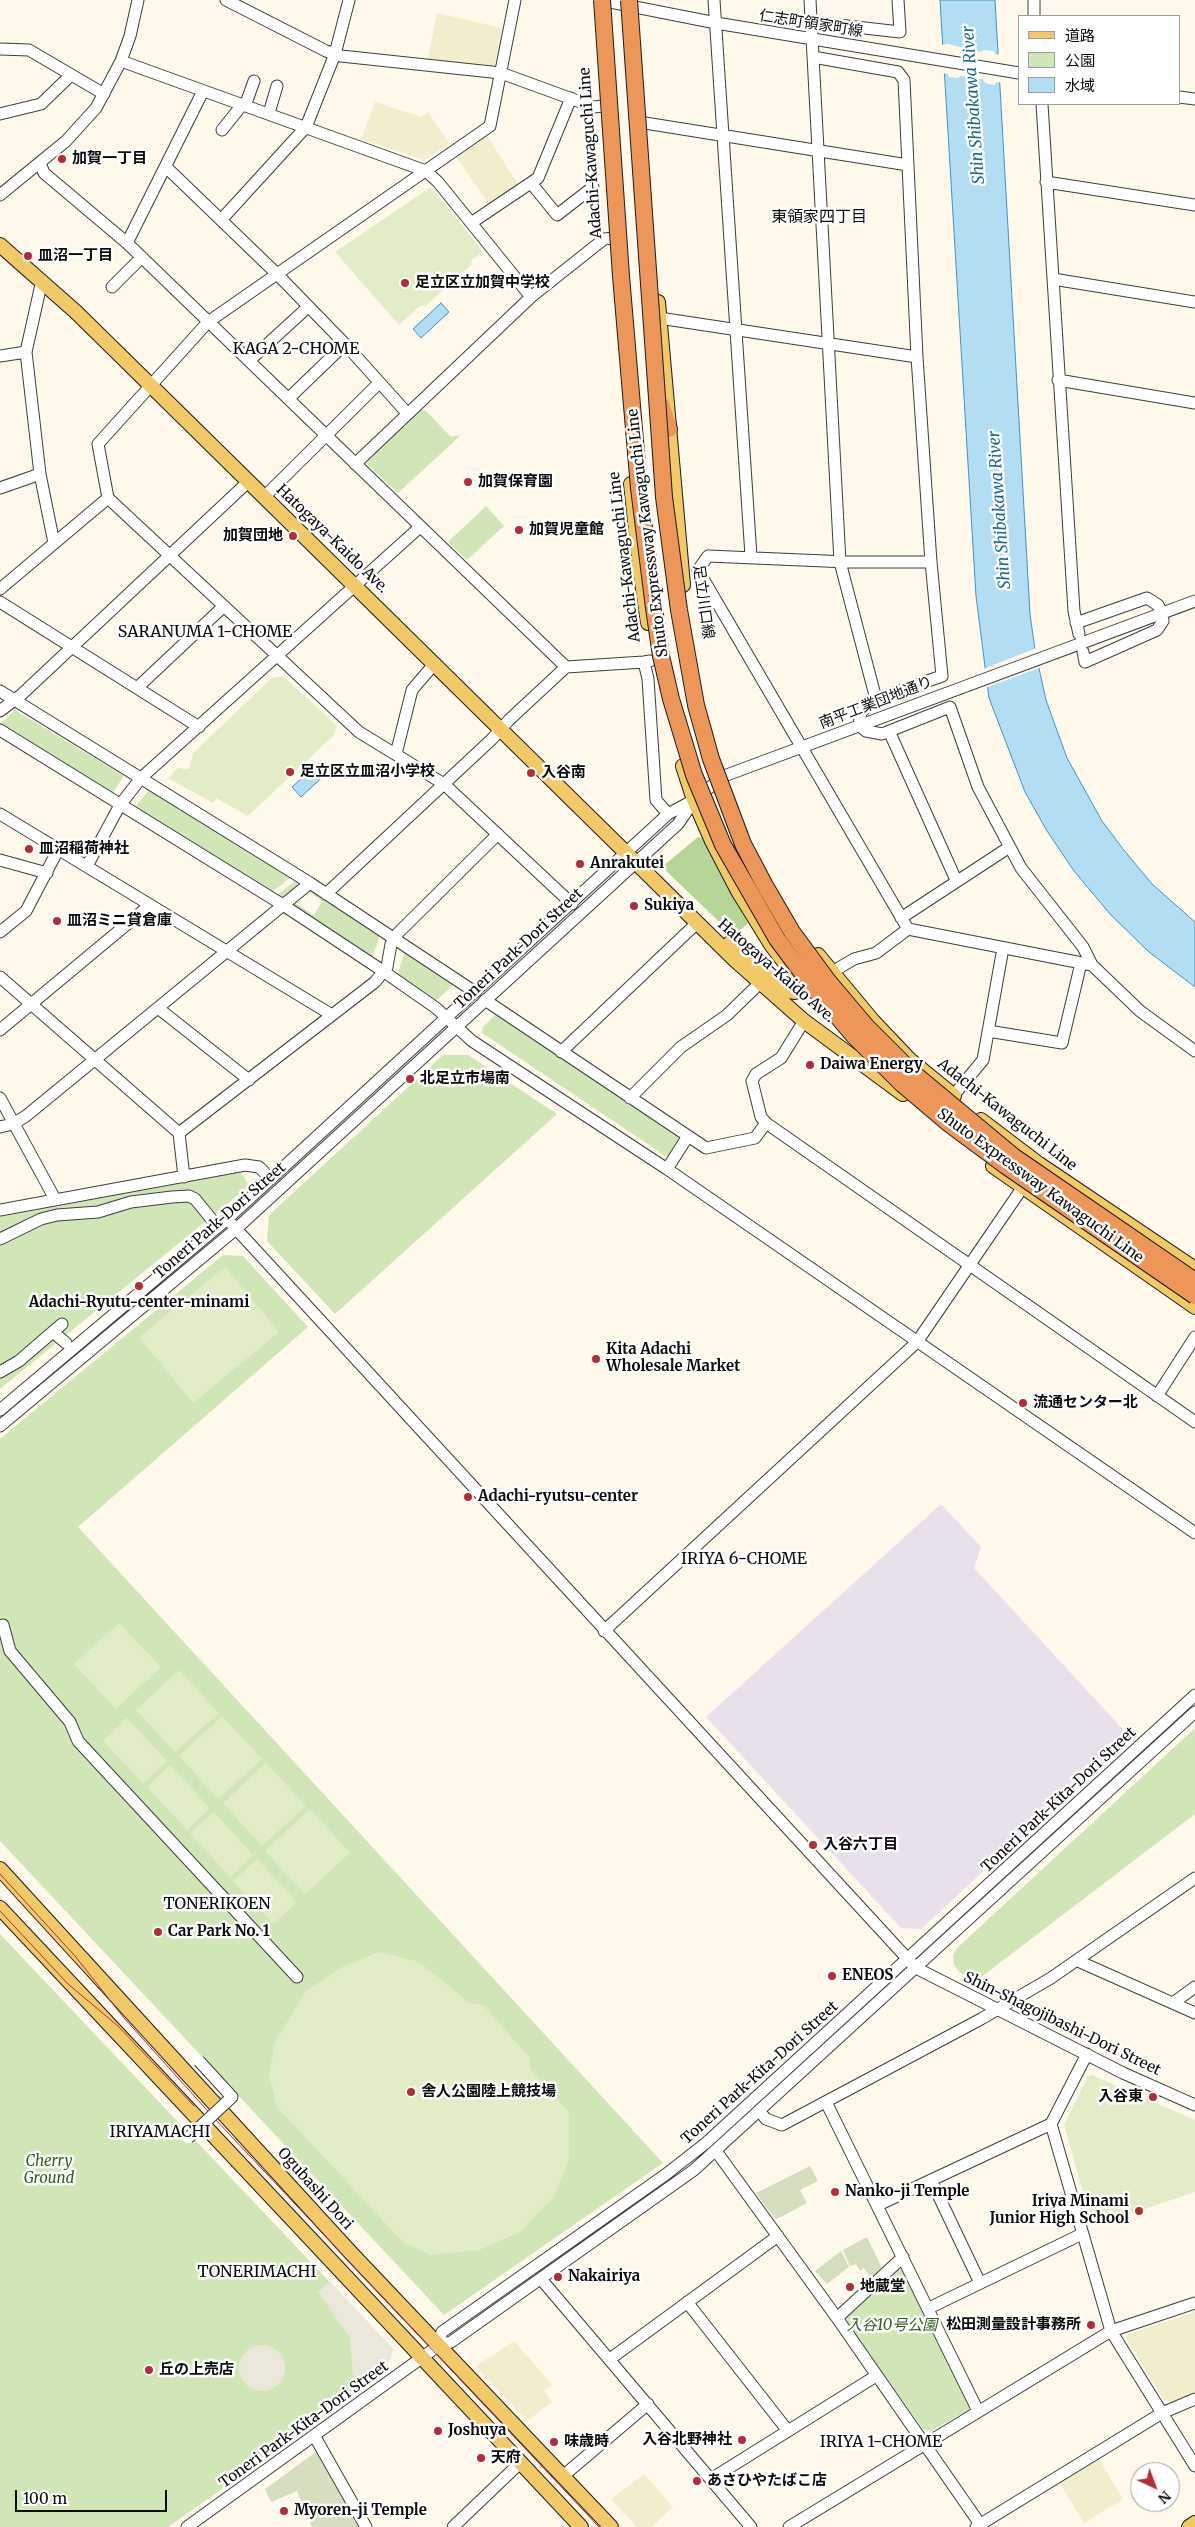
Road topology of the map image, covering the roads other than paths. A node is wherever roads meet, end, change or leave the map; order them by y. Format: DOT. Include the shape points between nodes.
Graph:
graph roads {
  1 [pos="138,0"];
  2 [pos="226,0"];
  3 [pos="350,0"];
  4 [pos="516,0"];
  5 [pos="596,0"];
  6 [pos="601,0"];
  7 [pos="612,0"];
  8 [pos="621,0"];
  9 [pos="714,0"];
  10 [pos="810,0"];
  11 [pos="898,0"];
  12 [pos="1034,0"];
  13 [pos="634,2"];
  14 [pos="1034,15"];
  15 [pos="812,22"];
  16 [pos="716,23"];
  17 [pos="812,39"];
  18 [pos="0,49"];
  19 [pos="335,54"];
  20 [pos="813,57"];
  21 [pos="121,62"];
  22 [pos="1018,72"];
  23 [pos="501,73"];
  24 [pos="71,75"];
  25 [pos="254,81"];
  26 [pos="277,86"];
  27 [pos="203,91"];
  28 [pos="104,94"];
  29 [pos="1180,97"];
  30 [pos="571,98"];
  31 [pos="1195,99"];
  32 [pos="244,105"];
  33 [pos="1042,105"];
  34 [pos="603,106"];
  35 [pos="0,114"];
  36 [pos="269,114"];
  37 [pos="645,123"];
  38 [pos="306,127"];
  39 [pos="222,130"];
  40 [pos="723,135"];
  41 [pos="818,150"];
  42 [pos="40,163"];
  43 [pos="908,166"];
  44 [pos="166,167"];
  45 [pos="426,171"];
  46 [pos="1046,182"];
  47 [pos="531,183"];
  48 [pos="593,187"];
  49 [pos="0,195"];
  50 [pos="1195,205"];
  51 [pos="221,220"];
  52 [pos="472,223"];
  53 [pos="614,238"];
  54 [pos="127,243"];
  55 [pos="0,245"];
  56 [pos="142,257"];
  57 [pos="277,274"];
  58 [pos="1052,279"];
  59 [pos="42,280"];
  60 [pos="112,287"];
  61 [pos="531,297"];
  62 [pos="1195,302"];
  63 [pos="308,307"];
  64 [pos="638,309"];
  65 [pos="660,318"];
  66 [pos="208,322"];
  67 [pos="736,329"];
  68 [pos="345,344"];
  69 [pos="829,344"];
  70 [pos="26,352"];
  71 [pos="0,356"];
  72 [pos="917,357"];
  73 [pos="250,360"];
  74 [pos="1058,380"];
  75 [pos="379,383"];
  76 [pos="151,386"];
  77 [pos="288,399"];
  78 [pos="1195,403"];
  79 [pos="407,413"];
  80 [pos="668,429"];
  81 [pos="627,433"];
  82 [pos="325,436"];
  83 [pos="355,464"];
  84 [pos="40,474"];
  85 [pos="249,481"];
  86 [pos="0,488"];
  87 [pos="265,496"];
  88 [pos="108,498"];
  89 [pos="420,527"];
  90 [pos="54,543"];
  91 [pos="170,556"];
  92 [pos="750,556"];
  93 [pos="840,562"];
  94 [pos="931,562"];
  95 [pos="355,584"];
  96 [pos="0,588"];
  97 [pos="1195,601"];
  98 [pos="0,602"];
  99 [pos="224,606"];
  100 [pos="1162,613"];
  101 [pos="72,648"];
  102 [pos="276,655"];
  103 [pos="1084,657"];
  104 [pos="649,661"];
  105 [pos="435,663"];
  106 [pos="566,667"];
  107 [pos="138,687"];
  108 [pos="0,691"];
  109 [pos="876,699"];
  110 [pos="14,700"];
  111 [pos="0,711"];
  112 [pos="860,725"];
  113 [pos="199,727"];
  114 [pos="501,728"];
  115 [pos="0,730"];
  116 [pos="889,731"];
  117 [pos="801,748"];
  118 [pos="396,754"];
  119 [pos="724,776"];
  120 [pos="141,778"];
  121 [pos="444,784"];
  122 [pos="694,800"];
  123 [pos="120,805"];
  124 [pos="0,814"];
  125 [pos="668,814"];
  126 [pos="498,834"];
  127 [pos="1008,848"];
  128 [pos="58,850"];
  129 [pos="632,857"];
  130 [pos="0,860"];
  131 [pos="87,866"];
  132 [pos="47,873"];
  133 [pos="956,880"];
  134 [pos="310,883"];
  135 [pos="326,894"];
  136 [pos="572,904"];
  137 [pos="150,905"];
  138 [pos="283,905"];
  139 [pos="901,918"];
  140 [pos="697,923"];
  141 [pos="908,929"];
  142 [pos="0,932"];
  143 [pos="395,938"];
  144 [pos="1003,948"];
  145 [pos="226,952"];
  146 [pos="1086,964"];
  147 [pos="383,971"];
  148 [pos="832,972"];
  149 [pos="0,977"];
  150 [pos="760,983"];
  151 [pos="805,990"];
  152 [pos="475,992"];
  153 [pos="485,1000"];
  154 [pos="31,1005"];
  155 [pos="158,1008"];
  156 [pos="332,1015"];
  157 [pos="446,1018"];
  158 [pos="804,1021"];
  159 [pos="455,1028"];
  160 [pos="0,1030"];
  161 [pos="988,1032"];
  162 [pos="1195,1051"];
  163 [pos="561,1052"];
  164 [pos="94,1060"];
  165 [pos="249,1080"];
  166 [pos="903,1094"];
  167 [pos="953,1096"];
  168 [pos="0,1098"];
  169 [pos="630,1098"];
  170 [pos="766,1123"];
  171 [pos="13,1124"];
  172 [pos="0,1127"];
  173 [pos="179,1133"];
  174 [pos="688,1136"];
  175 [pos="1039,1164"];
  176 [pos="667,1169"];
  177 [pos="184,1177"];
  178 [pos="271,1180"];
  179 [pos="1022,1188"];
  180 [pos="56,1207"];
  181 [pos="0,1210"];
  182 [pos="227,1219"];
  183 [pos="213,1221"];
  184 [pos="236,1229"];
  185 [pos="0,1239"];
  186 [pos="970,1266"];
  187 [pos="1195,1269"];
  188 [pos="1195,1281"];
  189 [pos="1195,1296"];
  190 [pos="1195,1307"];
  191 [pos="1195,1337"];
  192 [pos="917,1342"];
  193 [pos="66,1343"];
  194 [pos="0,1372"];
  195 [pos="1157,1396"];
  196 [pos="0,1410"];
  197 [pos="1195,1422"];
  198 [pos="0,1426"];
  199 [pos="1195,1533"];
  200 [pos="3,1625"];
  201 [pos="604,1631"];
  202 [pos="5,1653"];
  203 [pos="1195,1695"];
  204 [pos="1195,1712"];
  205 [pos="0,1869"];
  206 [pos="1195,1878"];
  207 [pos="0,1908"];
  208 [pos="908,1959"];
  209 [pos="1078,1961"];
  210 [pos="916,1968"];
  211 [pos="297,1977"];
  212 [pos="1195,1987"];
  213 [pos="1173,2003"];
  214 [pos="999,2009"];
  215 [pos="1195,2013"];
  216 [pos="1087,2054"];
  217 [pos="199,2061"];
  218 [pos="826,2102"];
  219 [pos="1195,2105"];
  220 [pos="760,2112"];
  221 [pos="1051,2124"];
  222 [pos="188,2138"];
  223 [pos="716,2151"];
  224 [pos="931,2180"];
  225 [pos="878,2205"];
  226 [pos="1082,2234"];
  227 [pos="778,2236"];
  228 [pos="903,2257"];
  229 [pos="541,2279"];
  230 [pos="980,2283"];
  231 [pos="687,2302"];
  232 [pos="1195,2303"];
  233 [pos="929,2308"];
  234 [pos="837,2318"];
  235 [pos="1111,2331"];
  236 [pos="438,2346"];
  237 [pos="422,2358"];
  238 [pos="610,2359"];
  239 [pos="876,2376"];
  240 [pos="1195,2399"];
  241 [pos="648,2404"];
  242 [pos="978,2410"];
  243 [pos="1162,2412"];
  244 [pos="788,2432"];
  245 [pos="315,2437"];
  246 [pos="924,2444"];
  247 [pos="520,2463"];
  248 [pos="1195,2466"];
  249 [pos="563,2476"];
  250 [pos="711,2479"];
  251 [pos="1195,2523"];
  252 [pos="191,2526"];
  253 [pos="979,2526"];
  254 [pos="366,2527"];
  255 [pos="453,2527"];
  256 [pos="581,2527"];
  257 [pos="611,2527"];
  258 [pos="751,2527"];
  259 [pos="789,2527"];
  260 [pos="1189,2527"];
  1 -- 21 [label="street"];
  2 -- 19 [label="street"];
  3 -- 19 [label="street"];
  4 -- 23 [label="street"];
  5 -- 34 [label="main road, Adachi-Kawaguchi Line"];
  6 -- 13 [label="street, 仁志町領家町線"];
  6 -- 189 [label="highway, Shuto Expressway Kawaguchi Line, bridge" via="635,441 654,608 671,699 710,815 748,891 777,939 854,1036 902,1084 1006,1166"];
  7 -- 64 [label="highway"];
  8 -- 64 [label="highway"];
  9 -- 16 [label="street"];
  10 -- 15 [label="street"];
  11 -- 15 [label="street" via="900,32"];
  12 -- 14 [label="street"];
  13 -- 16 [label="street, 仁志町領家町線"];
  13 -- 37 [label="main road"];
  13 -- 188 [label="highway, Shuto Expressway Kawaguchi Line, bridge" via="664,497 696,705 711,759 743,844 792,932 828,981 866,1026 912,1072 1014,1156"];
  15 -- 17 [label="street"];
  16 -- 17 [label="street, 仁志町領家町線"];
  16 -- 40 [label="street"];
  17 -- 20 [label="street"];
  17 -- 22 [label="street, 仁志町領家町線"];
  18 -- 24 [label="street" via="29,50"];
  19 -- 23 [label="street"];
  19 -- 38 [label="street"];
  20 -- 41 [label="street"];
  20 -- 43 [label="street" via="898,72 904,80"];
  21 -- 27 [label="street"];
  21 -- 28 [label="street"];
  23 -- 30 [label="street"];
  23 -- 45 [label="street" via="490,126"];
  24 -- 28 [label="street"];
  24 -- 35 [label="street" via="41,104"];
  25 -- 32 [label="street"];
  26 -- 36 [label="street"];
  27 -- 32 [label="street"];
  27 -- 44 [label="street"];
  28 -- 42 [label="street" via="85,122"];
  29 -- 31 [label="street"];
  30 -- 34 [label="street" via="594,107"];
  30 -- 47 [label="street" via="538,178"];
  32 -- 36 [label="street"];
  32 -- 39 [label="street"];
  33 -- 46 [label="street"];
  34 -- 53 [label="main road, Adachi-Kawaguchi Line"];
  36 -- 38 [label="street"];
  37 -- 40 [label="street"];
  37 -- 65 [label="main road"];
  38 -- 45 [label="street"];
  38 -- 51 [label="street"];
  40 -- 41 [label="street"];
  40 -- 67 [label="street"];
  41 -- 43 [label="street"];
  41 -- 69 [label="street"];
  42 -- 49 [label="street"];
  42 -- 54 [label="street" via="44,173"];
  43 -- 72 [label="street"];
  44 -- 51 [label="street"];
  44 -- 54 [label="street"];
  45 -- 52 [label="street"];
  45 -- 57 [label="street"];
  46 -- 50 [label="street"];
  46 -- 58 [label="street"];
  47 -- 48 [label="street" via="557,216"];
  47 -- 52 [label="street"];
  51 -- 57 [label="street"];
  52 -- 61 [label="street"];
  53 -- 61 [label="street" via="604,239"];
  53 -- 81 [label="main road, Adachi-Kawaguchi Line"];
  54 -- 56 [label="street"];
  55 -- 59 [label="main road, Hatogaya-Kaido Ave."];
  56 -- 60 [label="street"];
  56 -- 66 [label="street"];
  57 -- 63 [label="street"];
  57 -- 66 [label="street"];
  58 -- 62 [label="street"];
  58 -- 74 [label="street"];
  59 -- 70 [label="street"];
  59 -- 76 [label="main road, Hatogaya-Kaido Ave."];
  61 -- 79 [label="street"];
  63 -- 68 [label="street"];
  63 -- 73 [label="street"];
  64 -- 80 [label="highway"];
  64 -- 81 [label="highway"];
  65 -- 67 [label="street"];
  65 -- 80 [label="main road"];
  66 -- 73 [label="street"];
  66 -- 76 [label="street"];
  67 -- 69 [label="street"];
  67 -- 92 [label="street"];
  68 -- 75 [label="street"];
  68 -- 77 [label="street"];
  69 -- 72 [label="street"];
  69 -- 93 [label="street"];
  70 -- 71 [label="street"];
  70 -- 84 [label="street"];
  72 -- 94 [label="street"];
  73 -- 77 [label="street"];
  74 -- 78 [label="street"];
  74 -- 100 [label="street" via="1074,611 1078,628 1147,598 1158,605"];
  75 -- 79 [label="street"];
  75 -- 82 [label="street"];
  76 -- 85 [label="main road, Hatogaya-Kaido Ave."];
  76 -- 88 [label="street" via="98,444"];
  77 -- 82 [label="street"];
  79 -- 83 [label="street"];
  80 -- 119 [label="main road, 足立川口線" via="683,585 693,650 700,692"];
  81 -- 104 [label="main road, Adachi-Kawaguchi Line"];
  82 -- 83 [label="street"];
  82 -- 87 [label="street"];
  83 -- 89 [label="street"];
  84 -- 86 [label="street"];
  84 -- 90 [label="street"];
  85 -- 87 [label="main road, Hatogaya-Kaido Ave."];
  85 -- 91 [label="street"];
  87 -- 95 [label="main road, Hatogaya-Kaido Ave."];
  88 -- 90 [label="street"];
  88 -- 91 [label="street"];
  89 -- 95 [label="street"];
  89 -- 106 [label="street"];
  90 -- 96 [label="street"];
  91 -- 99 [label="street"];
  91 -- 101 [label="street"];
  92 -- 93 [label="street"];
  92 -- 117 [label="street" via="708,556 698,570"];
  93 -- 94 [label="street"];
  93 -- 109 [label="street"];
  94 -- 109 [label="street" via="942,676"];
  95 -- 102 [label="street"];
  95 -- 105 [label="main road, Hatogaya-Kaido Ave."];
  97 -- 100 [label="street"];
  98 -- 101 [label="street"];
  99 -- 102 [label="street"];
  99 -- 107 [label="street"];
  100 -- 103 [label="street" via="1163,621 1157,630"];
  100 -- 112 [label="street, 南平工業団地通り"];
  101 -- 107 [label="street"];
  101 -- 110 [label="street"];
  102 -- 113 [label="street"];
  102 -- 118 [label="street" via="359,732"];
  104 -- 106 [label="street"];
  104 -- 122 [label="main road, Adachi-Kawaguchi Line"];
  104 -- 125 [label="street" via="656,800"];
  105 -- 114 [label="main road, Hatogaya-Kaido Ave."];
  105 -- 118 [label="street" via="412,690"];
  106 -- 114 [label="street"];
  107 -- 113 [label="street"];
  108 -- 110 [label="street"];
  109 -- 112 [label="street" via="861,712"];
  110 -- 111 [label="street"];
  110 -- 120 [label="street"];
  112 -- 116 [label="street" via="866,731 882,734"];
  112 -- 117 [label="street, 南平工業団地通り"];
  113 -- 120 [label="street"];
  114 -- 121 [label="street"];
  114 -- 129 [label="main road, Hatogaya-Kaido Ave."];
  115 -- 123 [label="street"];
  116 -- 127 [label="street" via="950,707 978,787"];
  116 -- 133 [label="street"];
  117 -- 119 [label="street, 南平工業団地通り"];
  117 -- 139 [label="street"];
  118 -- 121 [label="street"];
  119 -- 122 [label="street, 南平工業団地通り"];
  119 -- 148 [label="main road, Adachi-Kawaguchi Line" via="769,879 797,925"];
  120 -- 123 [label="street"];
  120 -- 134 [label="street"];
  121 -- 126 [label="street"];
  121 -- 135 [label="street"];
  122 -- 125 [label="street, Toneri Park-Dori Street"];
  122 -- 129 [label="street, Toneri Park-Dori Street" via="678,824"];
  122 -- 151 [label="main road, Adachi-Kawaguchi Line" via="738,892"];
  123 -- 131 [label="street"];
  123 -- 138 [label="street"];
  124 -- 128 [label="street"];
  125 -- 129 [label="street, Toneri Park-Dori Street"];
  126 -- 136 [label="street"];
  126 -- 143 [label="street"];
  127 -- 133 [label="street"];
  127 -- 146 [label="street" via="1047,904 1084,947"];
  128 -- 131 [label="street"];
  128 -- 132 [label="street"];
  129 -- 136 [label="street, Toneri Park-Dori Street"];
  129 -- 140 [label="main road, Hatogaya-Kaido Ave."];
  129 -- 151 [label="main road, Hatogaya-Kaido Ave." via="782,988 795,992"];
  129 -- 153 [label="street, Toneri Park-Dori Street"];
  130 -- 132 [label="street"];
  131 -- 137 [label="street"];
  132 -- 142 [label="street" via="26,911"];
  133 -- 139 [label="street"];
  134 -- 135 [label="street"];
  134 -- 138 [label="street"];
  135 -- 143 [label="street"];
  136 -- 152 [label="street, Toneri Park-Dori Street"];
  137 -- 145 [label="street"];
  137 -- 154 [label="street"];
  138 -- 145 [label="street"];
  138 -- 147 [label="street"];
  139 -- 141 [label="street"];
  140 -- 150 [label="main road, Hatogaya-Kaido Ave."];
  140 -- 163 [label="street"];
  141 -- 144 [label="street"];
  141 -- 148 [label="street" via="876,953 854,959"];
  143 -- 147 [label="street"];
  143 -- 152 [label="street"];
  144 -- 146 [label="street"];
  144 -- 161 [label="street"];
  145 -- 155 [label="street"];
  145 -- 156 [label="street"];
  146 -- 161 [label="street" via="1062,1044"];
  146 -- 162 [label="street" via="1140,1012"];
  147 -- 156 [label="street" via="375,982"];
  147 -- 157 [label="street"];
  148 -- 151 [label="main road, Hatogaya-Kaido Ave."];
  148 -- 167 [label="main road, Adachi-Kawaguchi Line" via="910,1060"];
  149 -- 154 [label="street"];
  150 -- 158 [label="main road, Hatogaya-Kaido Ave."];
  150 -- 169 [label="street" via="727,1015 681,1047"];
  151 -- 166 [label="main road, Adachi-Kawaguchi Line"];
  152 -- 157 [label="street, Toneri Park-Dori Street"];
  153 -- 159 [label="street, Toneri Park-Dori Street"];
  153 -- 163 [label="street"];
  154 -- 160 [label="street"];
  154 -- 164 [label="street"];
  155 -- 164 [label="street"];
  155 -- 165 [label="street"];
  156 -- 165 [label="street"];
  157 -- 159 [label="street"];
  157 -- 178 [label="street, Toneri Park-Dori Street"];
  158 -- 166 [label="main road, Hatogaya-Kaido Ave."];
  158 -- 170 [label="street" via="781,1058 756,1074 752,1081 761,1117"];
  159 -- 176 [label="street"];
  159 -- 184 [label="street, Toneri Park-Dori Street"];
  161 -- 167 [label="street" via="983,1060"];
  163 -- 169 [label="street"];
  164 -- 171 [label="street"];
  164 -- 173 [label="street"];
  165 -- 173 [label="street"];
  166 -- 179 [label="main road, Adachi-Kawaguchi Line"];
  167 -- 175 [label="main road, Adachi-Kawaguchi Line"];
  168 -- 171 [label="street"];
  169 -- 174 [label="street"];
  170 -- 174 [label="street" via="755,1138 706,1148"];
  170 -- 186 [label="street"];
  171 -- 172 [label="street"];
  171 -- 180 [label="street"];
  173 -- 177 [label="street"];
  174 -- 176 [label="street"];
  175 -- 179 [label="street"];
  175 -- 187 [label="main road, Adachi-Kawaguchi Line"];
  176 -- 192 [label="street"];
  177 -- 178 [label="street" via="253,1164"];
  177 -- 180 [label="street"];
  178 -- 182 [label="street, Toneri Park-Dori Street"];
  179 -- 186 [label="street"];
  179 -- 190 [label="main road, Adachi-Kawaguchi Line"];
  180 -- 181 [label="street"];
  180 -- 183 [label="street" via="98,1212 131,1202 189,1196"];
  180 -- 185 [label="street" via="41,1219"];
  182 -- 184 [label="street"];
  182 -- 196 [label="street, Toneri Park-Dori Street"];
  184 -- 198 [label="street, Toneri Park-Dori Street"];
  184 -- 201 [label="street"];
  186 -- 192 [label="street"];
  186 -- 195 [label="street"];
  191 -- 195 [label="street"];
  192 -- 199 [label="street"];
  192 -- 201 [label="street"];
  193 -- 194 [label="street" via="58,1328 19,1361"];
  195 -- 197 [label="street"];
  200 -- 202 [label="street"];
  201 -- 208 [label="street"];
  202 -- 211 [label="street" via="70,1722 78,1741"];
  203 -- 208 [label="street, Toneri Park-Kita-Dori Street"];
  204 -- 210 [label="street, Toneri Park-Kita-Dori Street"];
  205 -- 236 [label="main road, Ogubashi Dori"];
  206 -- 209 [label="street"];
  207 -- 237 [label="main road"];
  208 -- 210 [label="street"];
  208 -- 236 [label="street, Toneri Park-Kita-Dori Street" via="706,2143 442,2332"];
  209 -- 213 [label="street"];
  209 -- 214 [label="street"];
  210 -- 214 [label="street, Shin-Shagojibashi-Dori Street"];
  210 -- 220 [label="street, Toneri Park-Kita-Dori Street"];
  212 -- 213 [label="street"];
  213 -- 215 [label="street"];
  214 -- 216 [label="street, Shin-Shagojibashi-Dori Street"];
  214 -- 218 [label="street"];
  216 -- 219 [label="street, Shin-Shagojibashi-Dori Street"];
  216 -- 221 [label="street"];
  217 -- 222 [label="street, bridge" via="232,2097"];
  218 -- 220 [label="street" via="782,2125 766,2119"];
  218 -- 225 [label="street"];
  220 -- 223 [label="street, Toneri Park-Kita-Dori Street"];
  221 -- 224 [label="street"];
  221 -- 226 [label="street"];
  223 -- 227 [label="street"];
  223 -- 229 [label="street, Toneri Park-Kita-Dori Street" via="674,2185"];
  224 -- 225 [label="street"];
  224 -- 230 [label="street"];
  225 -- 228 [label="street"];
  226 -- 230 [label="street"];
  226 -- 235 [label="street"];
  227 -- 231 [label="street"];
  227 -- 234 [label="street"];
  228 -- 233 [label="street"];
  228 -- 234 [label="street"];
  229 -- 236 [label="street, Toneri Park-Kita-Dori Street" via="451,2342"];
  229 -- 238 [label="street"];
  230 -- 233 [label="street"];
  231 -- 238 [label="street"];
  231 -- 244 [label="street"];
  232 -- 235 [label="street"];
  233 -- 242 [label="street"];
  234 -- 239 [label="street"];
  235 -- 242 [label="street"];
  235 -- 243 [label="street"];
  236 -- 237 [label="street, Toneri Park-Kita-Dori Street"];
  236 -- 249 [label="main road, Ogubashi Dori"];
  237 -- 245 [label="street, Toneri Park-Kita-Dori Street"];
  237 -- 247 [label="main road"];
  238 -- 241 [label="street"];
  239 -- 244 [label="street"];
  239 -- 246 [label="street"];
  240 -- 243 [label="street"];
  241 -- 249 [label="street"];
  241 -- 250 [label="street"];
  242 -- 246 [label="street"];
  243 -- 248 [label="street"];
  243 -- 253 [label="street"];
  244 -- 250 [label="street"];
  245 -- 252 [label="street, Toneri Park-Kita-Dori Street"];
  245 -- 254 [label="street"];
  246 -- 253 [label="street"];
  246 -- 259 [label="street"];
  247 -- 255 [label="street"];
  247 -- 256 [label="main road"];
  249 -- 257 [label="main road, Ogubashi Dori"];
  250 -- 258 [label="street"];
  251 -- 260 [label="main road"];
}
